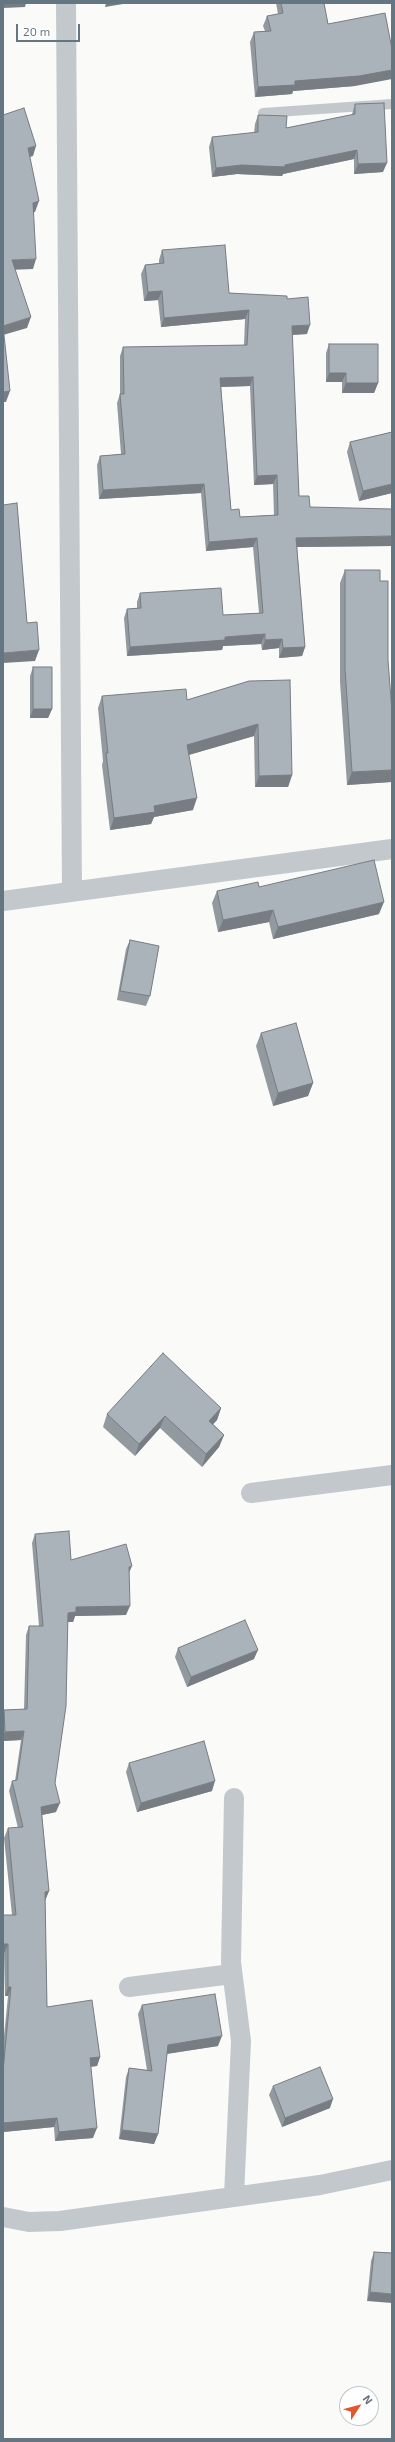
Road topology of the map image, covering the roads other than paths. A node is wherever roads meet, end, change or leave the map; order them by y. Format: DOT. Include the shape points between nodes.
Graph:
graph roads {
  1 [pos="66,3"];
  2 [pos="392,104"];
  3 [pos="263,113"];
  4 [pos="392,849"];
  5 [pos="72,891"];
  6 [pos="3,901"];
  7 [pos="392,1475"];
  8 [pos="251,1493"];
  9 [pos="234,1798"];
  10 [pos="232,1974"];
  11 [pos="129,1987"];
  12 [pos="392,2170"];
  13 [pos="234,2196"];
  14 [pos="3,2217"];
  1 -- 5 [label="street"];
  2 -- 3 [label="lane"];
  4 -- 5 [label="street"];
  5 -- 6 [label="street"];
  7 -- 8 [label="street"];
  9 -- 10 [label="street"];
  10 -- 11 [label="street"];
  10 -- 13 [label="street" via="241,2041"];
  12 -- 13 [label="street" via="320,2185"];
  13 -- 14 [label="street" via="60,2221 28,2222"];
}
